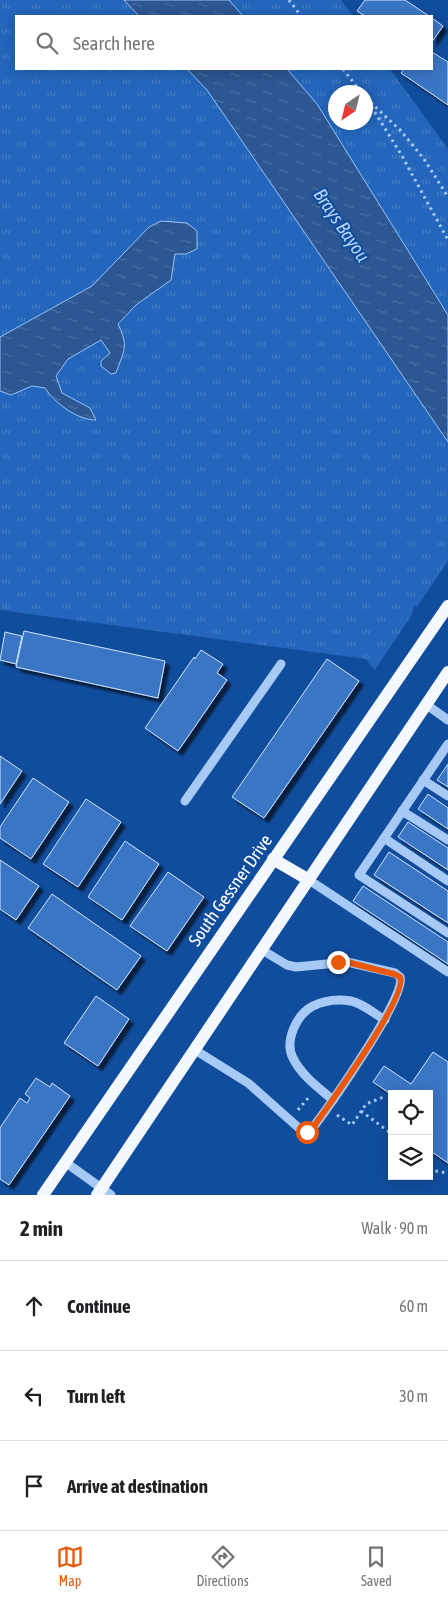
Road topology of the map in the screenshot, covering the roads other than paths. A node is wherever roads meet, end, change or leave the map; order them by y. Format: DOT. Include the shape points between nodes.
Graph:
graph roads {
  1 [pos="448,606"];
  2 [pos="281,664"];
  3 [pos="448,672"];
  4 [pos="427,705"];
  5 [pos="448,720"];
  6 [pos="448,744"];
  7 [pos="423,780"];
  8 [pos="448,796"];
  9 [pos="186,801"];
  10 [pos="402,811"];
  11 [pos="384,838"];
  12 [pos="448,840"];
  13 [pos="273,859"];
  14 [pos="309,880"];
  15 [pos="448,880"];
  16 [pos="448,933"];
  17 [pos="262,950"];
  18 [pos="448,972"];
  19 [pos="385,1020"];
  20 [pos="195,1050"];
  21 [pos="333,1100"];
  22 [pos="65,1162"];
  23 [pos="103,1193"];
  24 [pos="43,1195"];
  1 -- 13 [label="main road, South Gessner Drive"];
  2 -- 9 [label="lane"];
  3 -- 4 [label="main road"];
  4 -- 5 [label="lane"];
  4 -- 14 [label="main road"];
  6 -- 7 [label="lane"];
  7 -- 8 [label="lane"];
  7 -- 10 [label="lane"];
  10 -- 11 [label="lane"];
  10 -- 12 [label="lane"];
  11 -- 15 [label="lane"];
  11 -- 16 [label="lane" via="359,875"];
  13 -- 14 [label="main road"];
  13 -- 22 [label="main road, South Gessner Drive"];
  14 -- 17 [label="main road"];
  14 -- 18 [label="lane"];
  17 -- 19 [label="lane" via="288,965 347,962 400,977 401,986"];
  17 -- 20 [label="main road"];
  19 -- 21 [label="lane"];
  19 -- 21 [label="lane" via="353,1001 334,1000 314,1005 304,1012 292,1033 289,1046 292,1058"];
  20 -- 21 [label="lane" via="248,1083 303,1131 312,1129"];
  20 -- 23 [label="main road"];
  22 -- 23 [label="lane"];
  22 -- 24 [label="main road, South Gessner Drive"];
}
